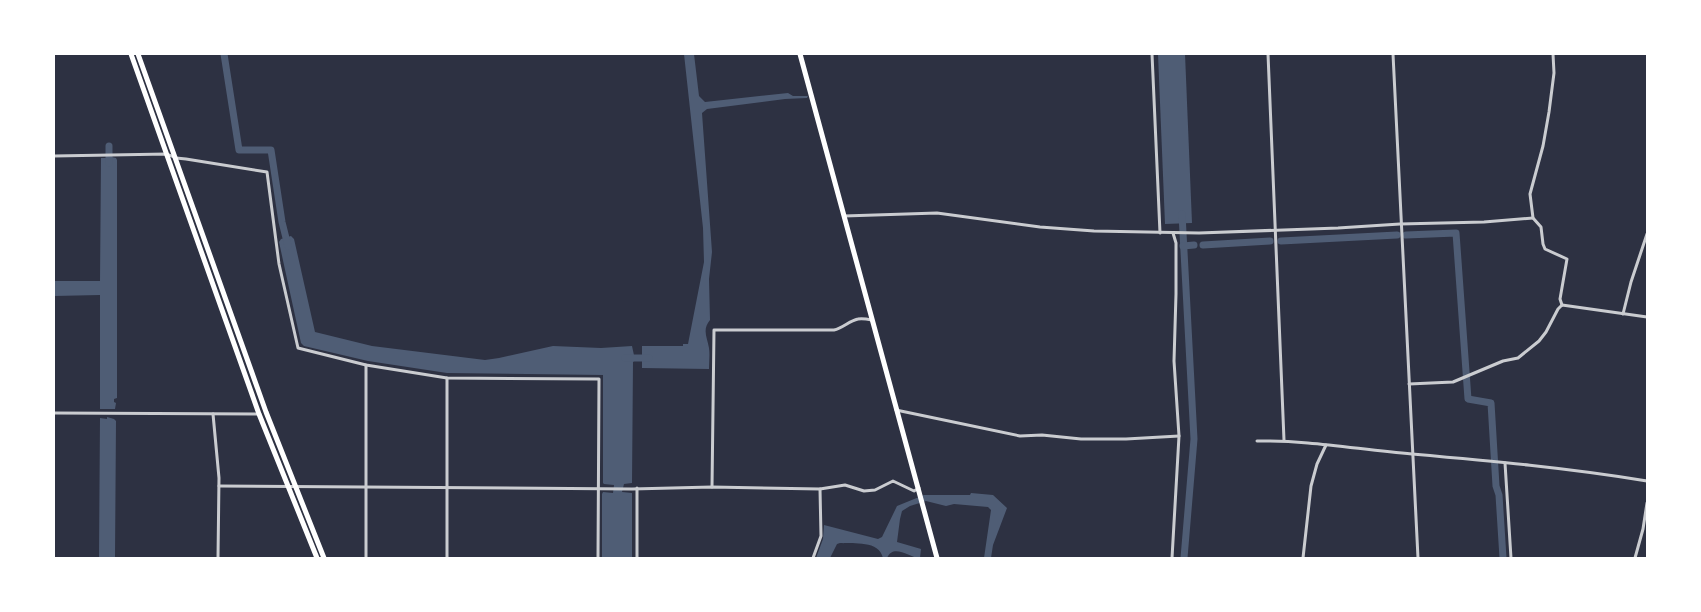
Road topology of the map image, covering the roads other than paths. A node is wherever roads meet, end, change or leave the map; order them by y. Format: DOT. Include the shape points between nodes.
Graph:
graph roads {
  1 [pos="131,54"];
  2 [pos="138,54"];
  3 [pos="800,54"];
  4 [pos="1152,54"];
  5 [pos="1268,54"];
  6 [pos="1393,54"];
  7 [pos="1553,54"];
  8 [pos="167,152"];
  9 [pos="54,156"];
  10 [pos="176,158"];
  11 [pos="844,216"];
  12 [pos="1533,218"];
  13 [pos="1400,224"];
  14 [pos="1275,230"];
  15 [pos="1160,233"];
  16 [pos="1174,233"];
  17 [pos="1647,234"];
  18 [pos="1562,305"];
  19 [pos="1623,314"];
  20 [pos="1647,317"];
  21 [pos="872,320"];
  22 [pos="366,365"];
  23 [pos="447,378"];
  24 [pos="1409,384"];
  25 [pos="896,410"];
  26 [pos="54,414"];
  27 [pos="213,414"];
  28 [pos="259,414"];
  29 [pos="1179,436"];
  30 [pos="1284,440"];
  31 [pos="1257,441"];
  32 [pos="1326,445"];
  33 [pos="1412,454"];
  34 [pos="1505,463"];
  35 [pos="1647,481"];
  36 [pos="219,486"];
  37 [pos="366,486"];
  38 [pos="447,486"];
  39 [pos="287,487"];
  40 [pos="295,487"];
  41 [pos="712,487"];
  42 [pos="600,488"];
  43 [pos="635,488"];
  44 [pos="918,488"];
  45 [pos="820,489"];
  46 [pos="1647,503"];
  47 [pos="218,558"];
  48 [pos="317,558"];
  49 [pos="324,558"];
  50 [pos="366,558"];
  51 [pos="447,558"];
  52 [pos="598,558"];
  53 [pos="637,558"];
  54 [pos="813,558"];
  55 [pos="937,558"];
  56 [pos="1172,558"];
  57 [pos="1303,558"];
  58 [pos="1418,558"];
  59 [pos="1511,558"];
  60 [pos="1635,558"];
  1 -- 8 [label="highway"];
  2 -- 10 [label="highway"];
  3 -- 11 [label="highway"];
  4 -- 15 [label="street"];
  5 -- 14 [label="street"];
  6 -- 13 [label="street"];
  7 -- 12 [label="street" via="1552,95 1530,194"];
  8 -- 9 [label="street"];
  8 -- 10 [label="street"];
  8 -- 28 [label="highway"];
  10 -- 22 [label="street" via="268,172 279,264 298,348"];
  10 -- 40 [label="highway"];
  11 -- 15 [label="street" via="937,213 1013,225"];
  11 -- 21 [label="highway"];
  12 -- 13 [label="street"];
  12 -- 18 [label="street" via="1541,227 1545,250 1567,259 1560,299"];
  13 -- 14 [label="street"];
  13 -- 24 [label="street"];
  14 -- 16 [label="street"];
  14 -- 30 [label="street"];
  15 -- 16 [label="street"];
  16 -- 29 [label="street" via="1174,361"];
  17 -- 19 [label="street"];
  18 -- 19 [label="street"];
  18 -- 24 [label="street" via="1546,332 1518,358 1453,382"];
  19 -- 20 [label="street"];
  21 -- 25 [label="highway"];
  21 -- 41 [label="street" via="859,319 834,330 714,330"];
  22 -- 23 [label="street"];
  22 -- 37 [label="street"];
  23 -- 38 [label="street"];
  23 -- 42 [label="street" via="599,379"];
  24 -- 33 [label="street"];
  25 -- 29 [label="street" via="1020,436 1126,439"];
  25 -- 44 [label="highway"];
  26 -- 27 [label="street"];
  27 -- 28 [label="street"];
  27 -- 36 [label="street"];
  28 -- 39 [label="highway"];
  29 -- 56 [label="street"];
  30 -- 31 [label="street"];
  30 -- 32 [label="street"];
  32 -- 33 [label="street"];
  32 -- 57 [label="street" via="1311,486"];
  33 -- 34 [label="street"];
  33 -- 58 [label="street"];
  34 -- 35 [label="street"];
  34 -- 59 [label="street"];
  36 -- 39 [label="street"];
  36 -- 47 [label="street"];
  37 -- 38 [label="street"];
  37 -- 40 [label="street"];
  37 -- 50 [label="street"];
  38 -- 42 [label="street"];
  38 -- 51 [label="street"];
  39 -- 40 [label="street"];
  39 -- 48 [label="highway"];
  40 -- 49 [label="highway"];
  41 -- 43 [label="street"];
  41 -- 45 [label="street"];
  42 -- 43 [label="street"];
  42 -- 52 [label="street"];
  43 -- 53 [label="street"];
  44 -- 45 [label="street" via="914,491 892,481 875,490 864,491 845,485"];
  44 -- 55 [label="highway"];
  45 -- 54 [label="street" via="821,536"];
  46 -- 60 [label="street"];
}
